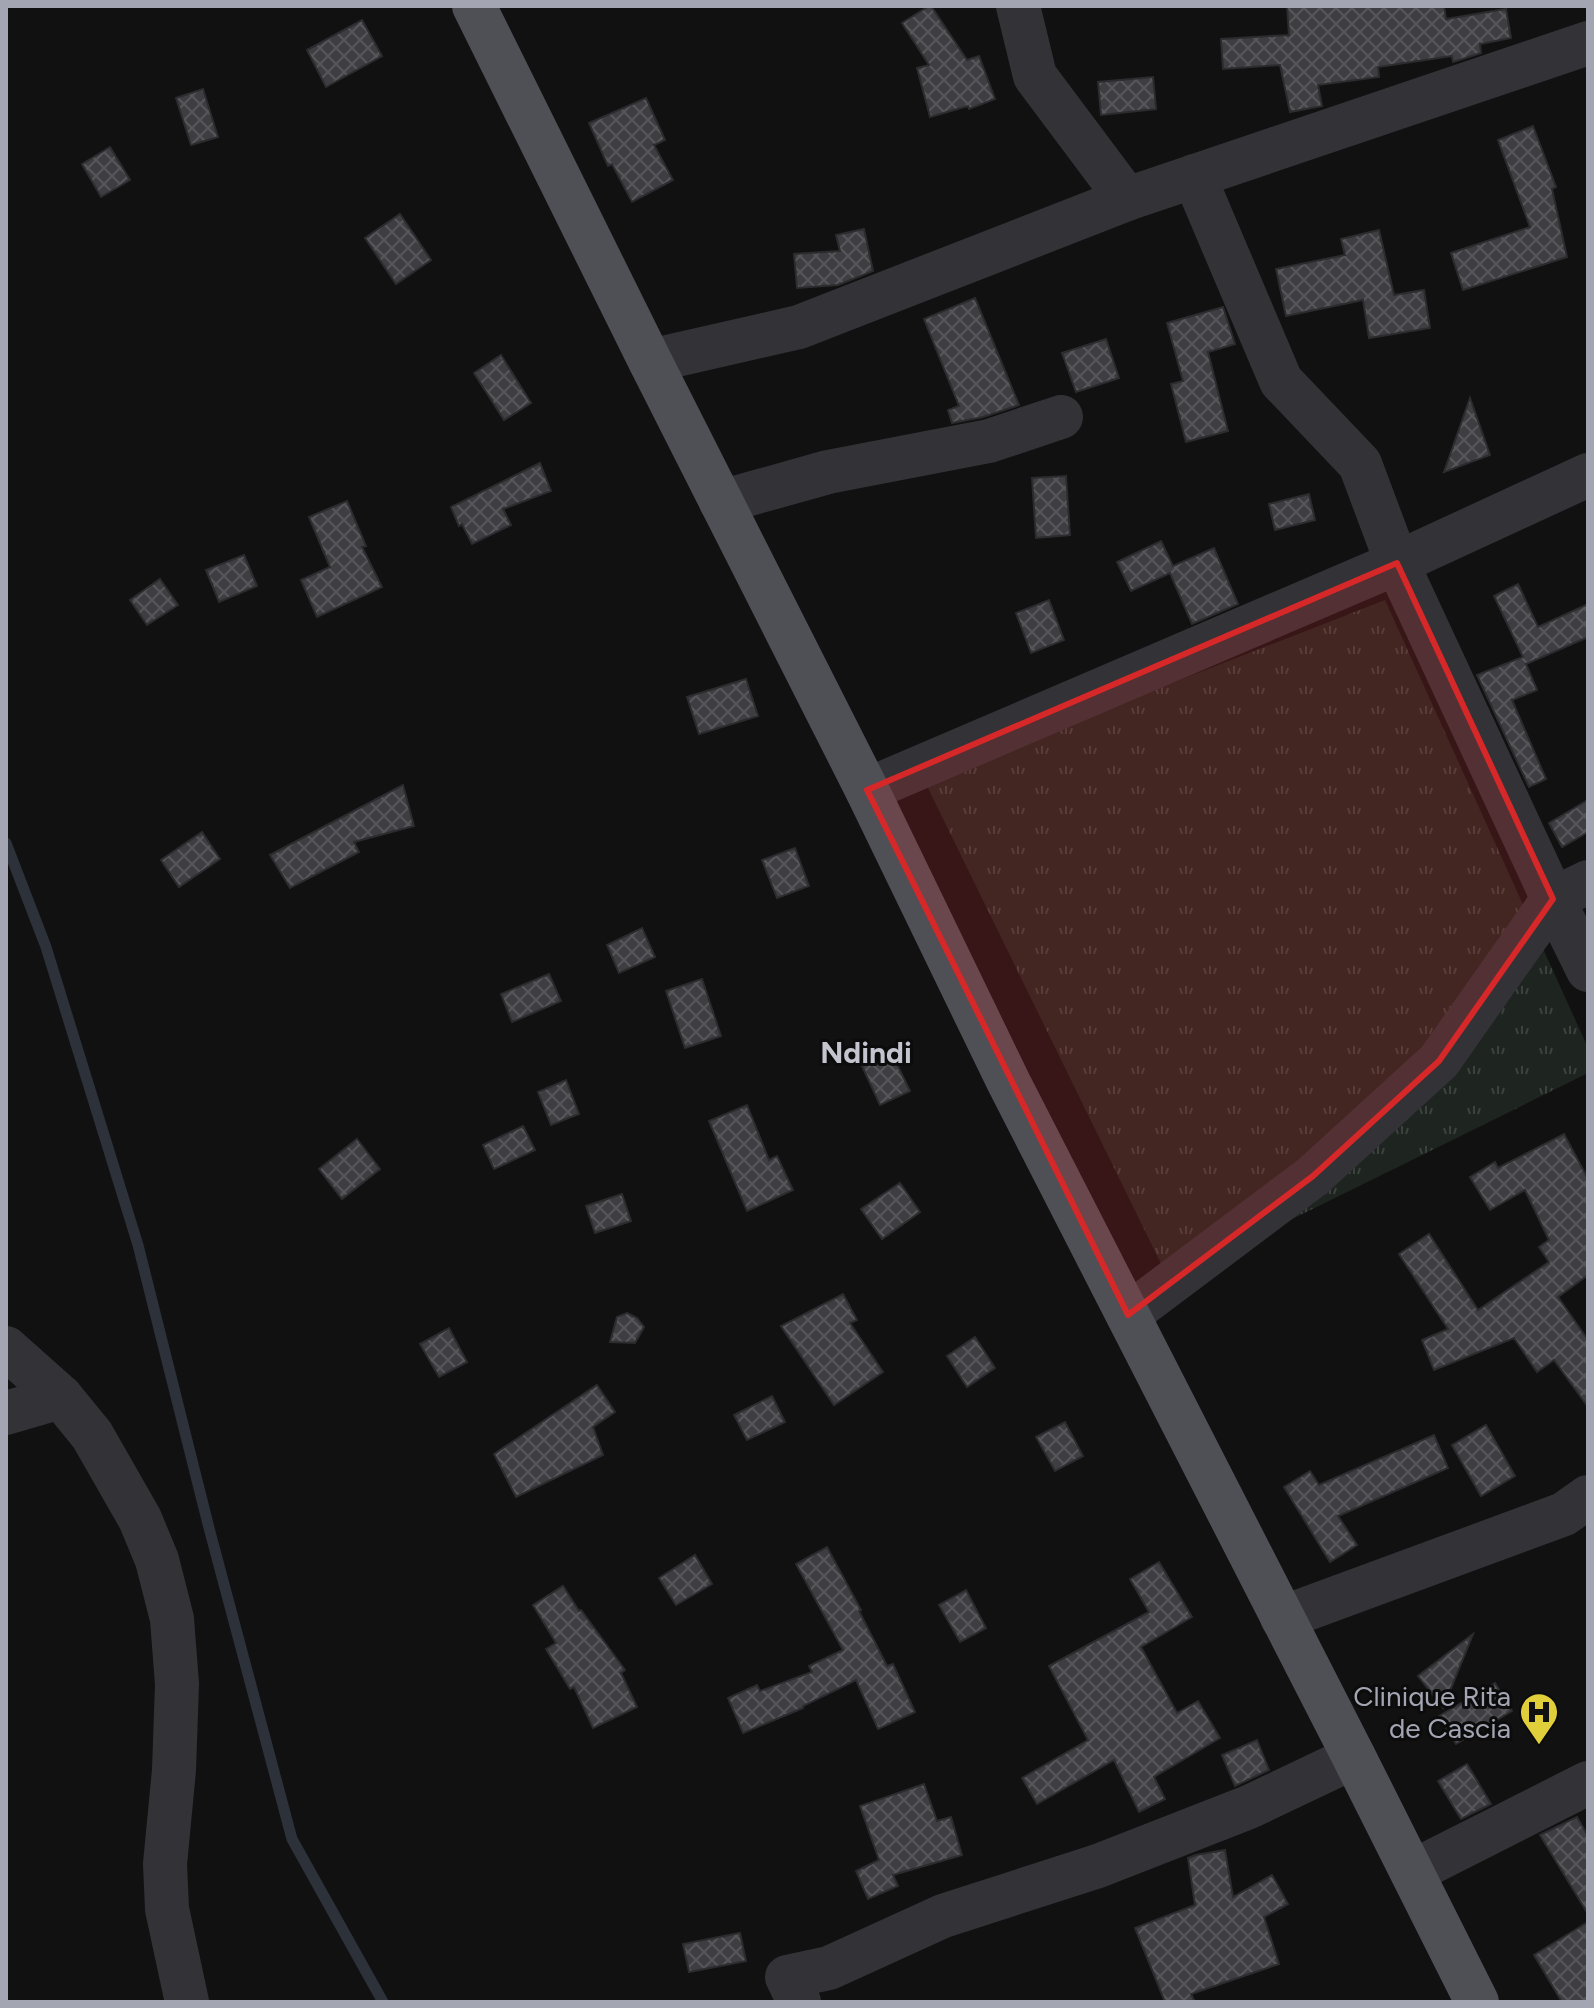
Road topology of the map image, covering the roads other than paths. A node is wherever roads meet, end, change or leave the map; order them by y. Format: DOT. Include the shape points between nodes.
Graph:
graph roads {
  1 [pos="474,6"];
  2 [pos="1018,6"];
  3 [pos="1588,43"];
  4 [pos="1194,176"];
  5 [pos="1127,199"];
  6 [pos="650,361"];
  7 [pos="1061,417"];
  8 [pos="1588,475"];
  9 [pos="721,502"];
  10 [pos="1397,563"];
  11 [pos="867,790"];
  12 [pos="1570,890"];
  13 [pos="1588,970"];
  14 [pos="1128,1315"];
  15 [pos="6,1348"];
  16 [pos="61,1397"];
  17 [pos="6,1413"];
  18 [pos="1588,1497"];
  19 [pos="1282,1618"];
  20 [pos="1354,1757"];
  21 [pos="1588,1783"];
  22 [pos="1412,1872"];
  23 [pos="187,2002"];
  24 [pos="799,2002"];
  25 [pos="1477,2002"];
  1 -- 6 [label="main road"];
  2 -- 5 [label="street" via="1035,76"];
  3 -- 4 [label="street"];
  4 -- 5 [label="street"];
  4 -- 10 [label="street" via="1281,381 1360,464"];
  5 -- 6 [label="street" via="799,327"];
  6 -- 9 [label="main road"];
  7 -- 9 [label="street" via="989,441 828,472"];
  8 -- 10 [label="street"];
  9 -- 11 [label="main road"];
  10 -- 11 [label="street"];
  10 -- 12 [label="street"];
  11 -- 14 [label="main road"];
  12 -- 13 [label="street"];
  12 -- 14 [label="street" via="1439,1061 1313,1176"];
  14 -- 19 [label="main road"];
  15 -- 16 [label="street"];
  16 -- 17 [label="street"];
  16 -- 23 [label="street" via="92,1435 140,1519 172,1619 177,1684 165,1864 167,1909"];
  18 -- 19 [label="street" via="1564,1514"];
  19 -- 20 [label="main road"];
  20 -- 22 [label="main road"];
  20 -- 24 [label="street" via="1249,1807 1098,1866 943,1916 829,1968 787,1977"];
  21 -- 22 [label="street"];
  22 -- 25 [label="main road"];
}
